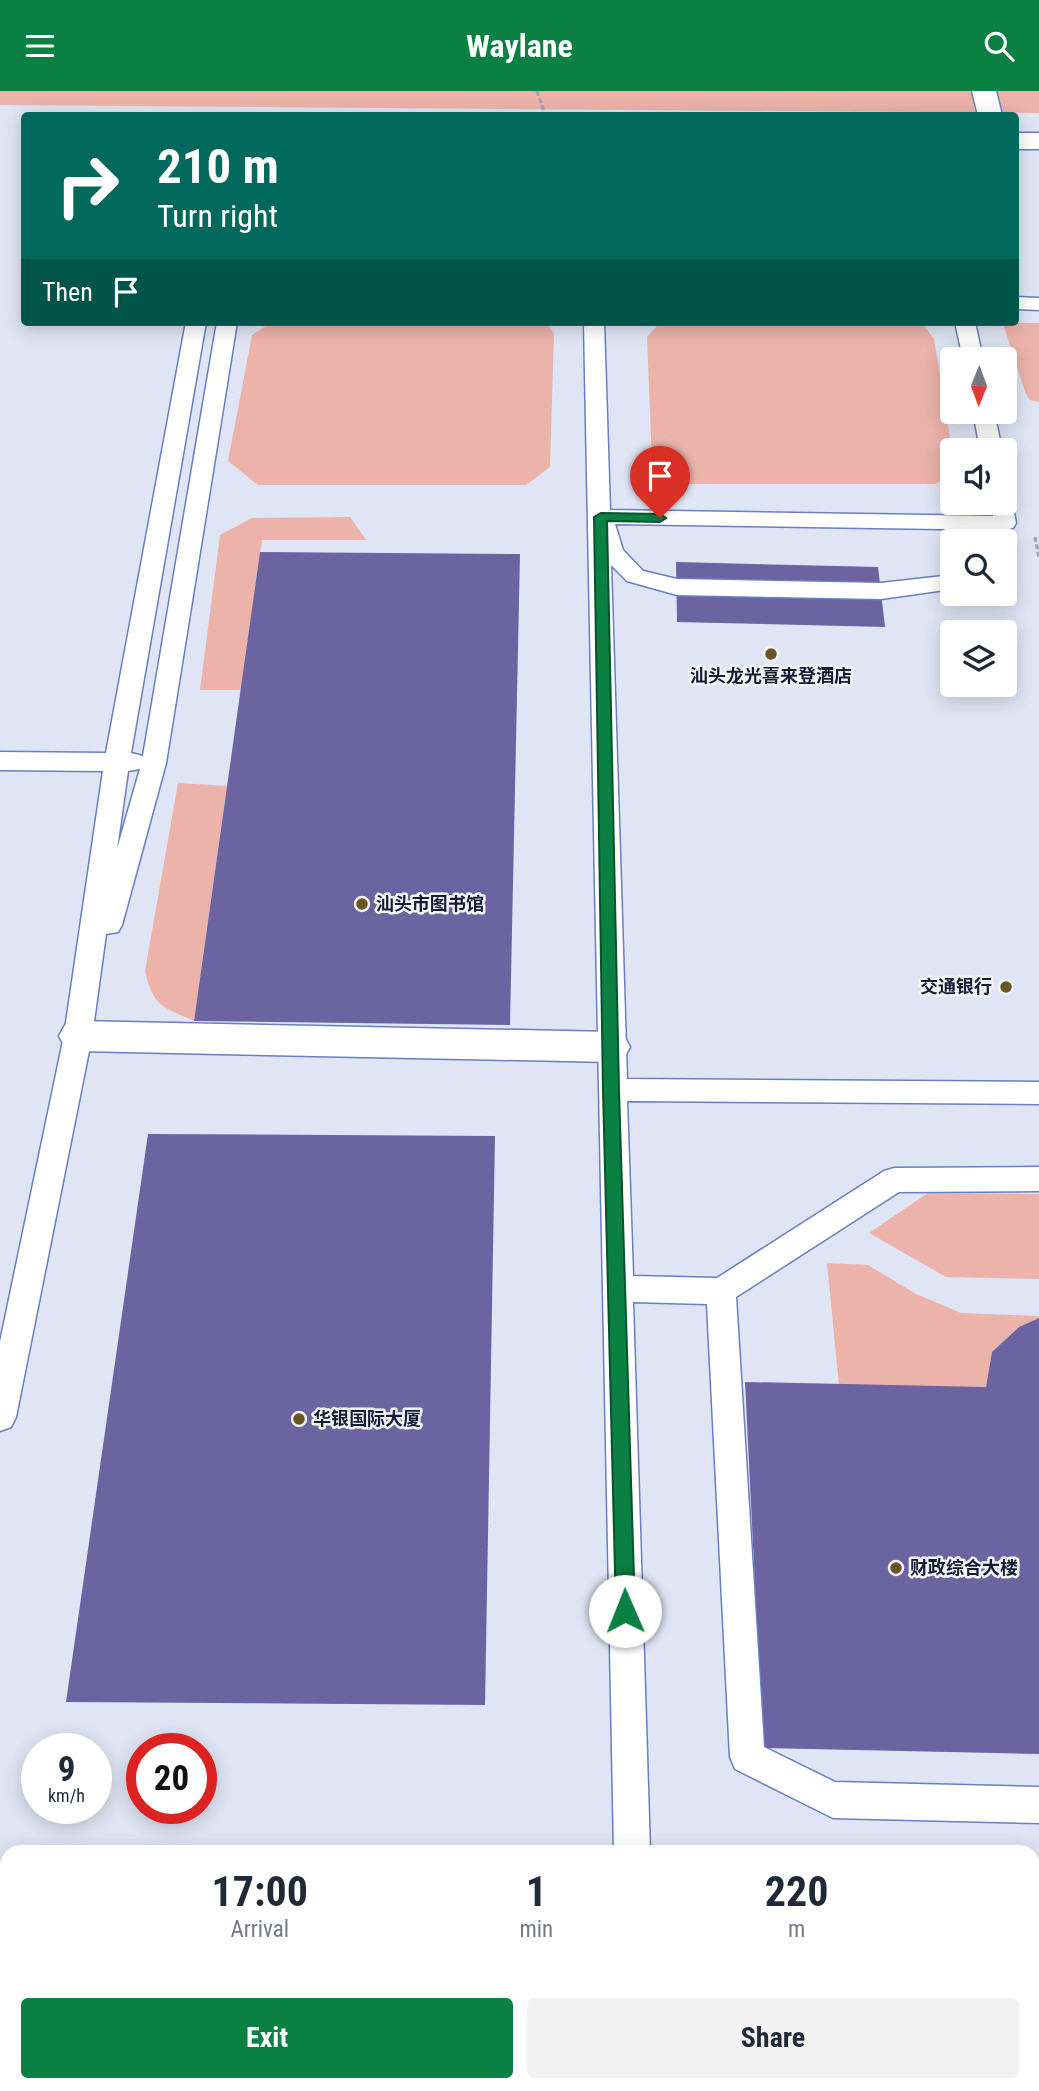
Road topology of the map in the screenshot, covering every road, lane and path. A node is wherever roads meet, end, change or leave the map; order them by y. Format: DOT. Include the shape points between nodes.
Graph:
graph roads {
  1 [pos="537,91"];
  2 [pos="984,91"];
  3 [pos="544,112"];
  4 [pos="989,112"];
  5 [pos="1019,141"];
  6 [pos="1039,141"];
  7 [pos="1019,303"];
  8 [pos="1039,303"];
  9 [pos="196,326"];
  10 [pos="226,326"];
  11 [pos="594,326"];
  12 [pos="966,326"];
  13 [pos="970,347"];
  14 [pos="1003,515"];
  15 [pos="601,517"];
  16 [pos="993,529"];
  17 [pos="940,530"];
  18 [pos="940,584"];
  19 [pos="0,761"];
  20 [pos="117,762"];
  21 [pos="154,763"];
  22 [pos="78,1036"];
  23 [pos="611,1047"];
  24 [pos="611,1090"];
  25 [pos="1039,1093"];
  26 [pos="1039,1179"];
  27 [pos="617,1289"];
  28 [pos="721,1291"];
  29 [pos="0,1417"];
  30 [pos="1039,1805"];
  31 [pos="632,1845"];
  1 -- 3 [label="path"];
  2 -- 4 [label="street"];
  5 -- 6 [label="street"];
  7 -- 8 [label="lane"];
  9 -- 20 [label="lane"];
  10 -- 21 [label="lane"];
  11 -- 15 [label="lane"];
  12 -- 13 [label="lane"];
  14 -- 16 [label="lane" via="1005,523"];
  15 -- 17 [label="lane"];
  15 -- 18 [label="lane" via="613,552 635,576 677,587 881,591"];
  15 -- 23 [label="lane"];
  19 -- 20 [label="lane"];
  20 -- 21 [label="lane"];
  20 -- 22 [label="lane"];
  21 -- 22 [label="lane"];
  22 -- 23 [label="street"];
  22 -- 29 [label="lane"];
  23 -- 24 [label="lane"];
  24 -- 25 [label="lane"];
  24 -- 27 [label="lane"];
  26 -- 28 [label="lane" via="894,1180"];
  27 -- 28 [label="lane"];
  27 -- 31 [label="lane"];
  28 -- 30 [label="lane" via="747,1757 833,1800"];
}
